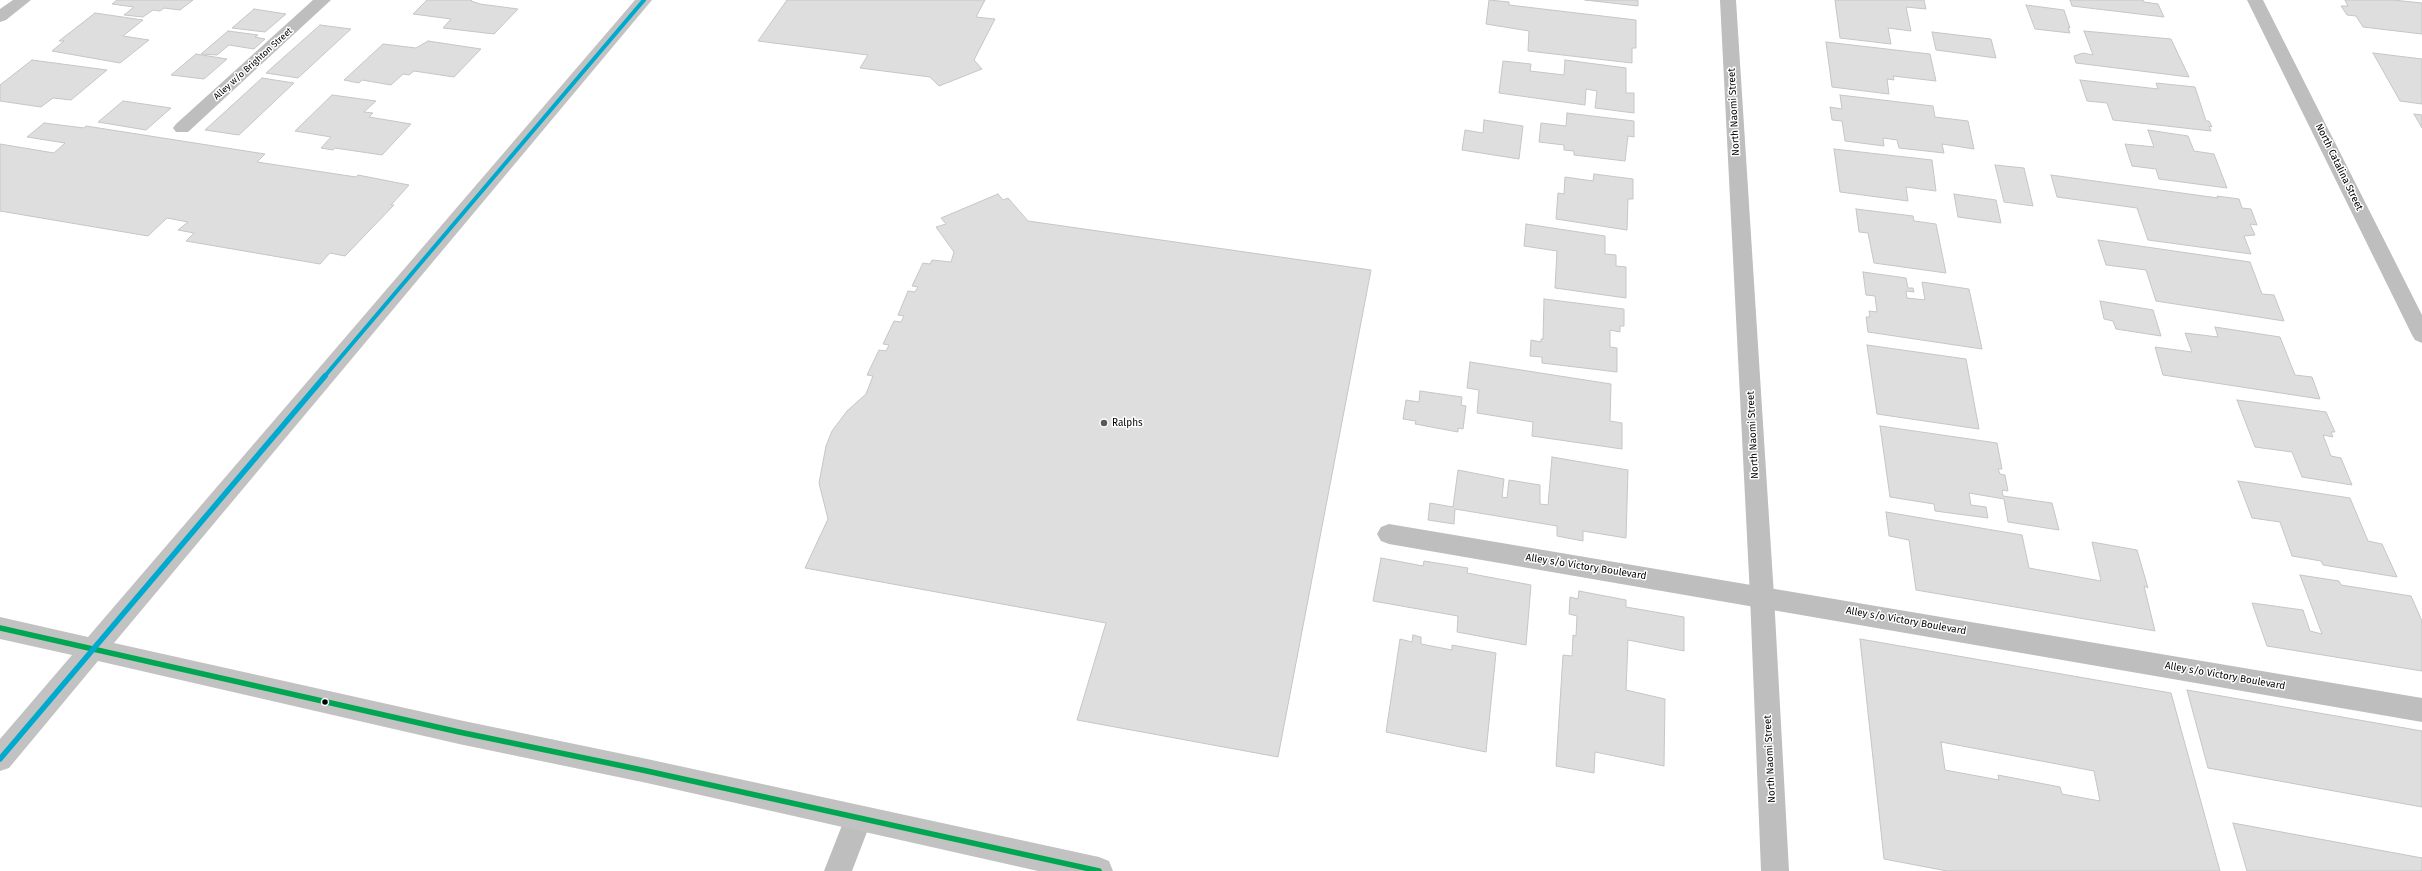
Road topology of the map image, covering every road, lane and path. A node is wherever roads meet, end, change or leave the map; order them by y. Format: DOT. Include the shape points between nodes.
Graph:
graph roads {
  1 [pos="23,0"];
  2 [pos="323,0"];
  3 [pos="644,0"];
  4 [pos="1728,0"];
  5 [pos="2255,0"];
  6 [pos="0,17"];
  7 [pos="182,128"];
  8 [pos="2422,335"];
  9 [pos="1389,534"];
  10 [pos="1762,596"];
  11 [pos="0,628"];
  12 [pos="95,649"];
  13 [pos="2422,710"];
  14 [pos="0,759"];
  15 [pos="858,819"];
  16 [pos="838,871"];
  17 [pos="1100,871"];
  18 [pos="1775,871"];
  1 -- 6 [label="street"];
  2 -- 7 [label="street, Alley w/o Brighton Street"];
  3 -- 12 [label="main road"];
  4 -- 10 [label="street, North Naomi Street"];
  5 -- 8 [label="street, North Catalina Street"];
  9 -- 10 [label="street, Alley s/o Victory Boulevard"];
  10 -- 13 [label="street, Alley s/o Victory Boulevard"];
  10 -- 18 [label="street, North Naomi Street"];
  11 -- 12 [label="main road"];
  12 -- 14 [label="main road"];
  12 -- 15 [label="main road"];
  15 -- 16 [label="street"];
  15 -- 17 [label="main road"];
}
